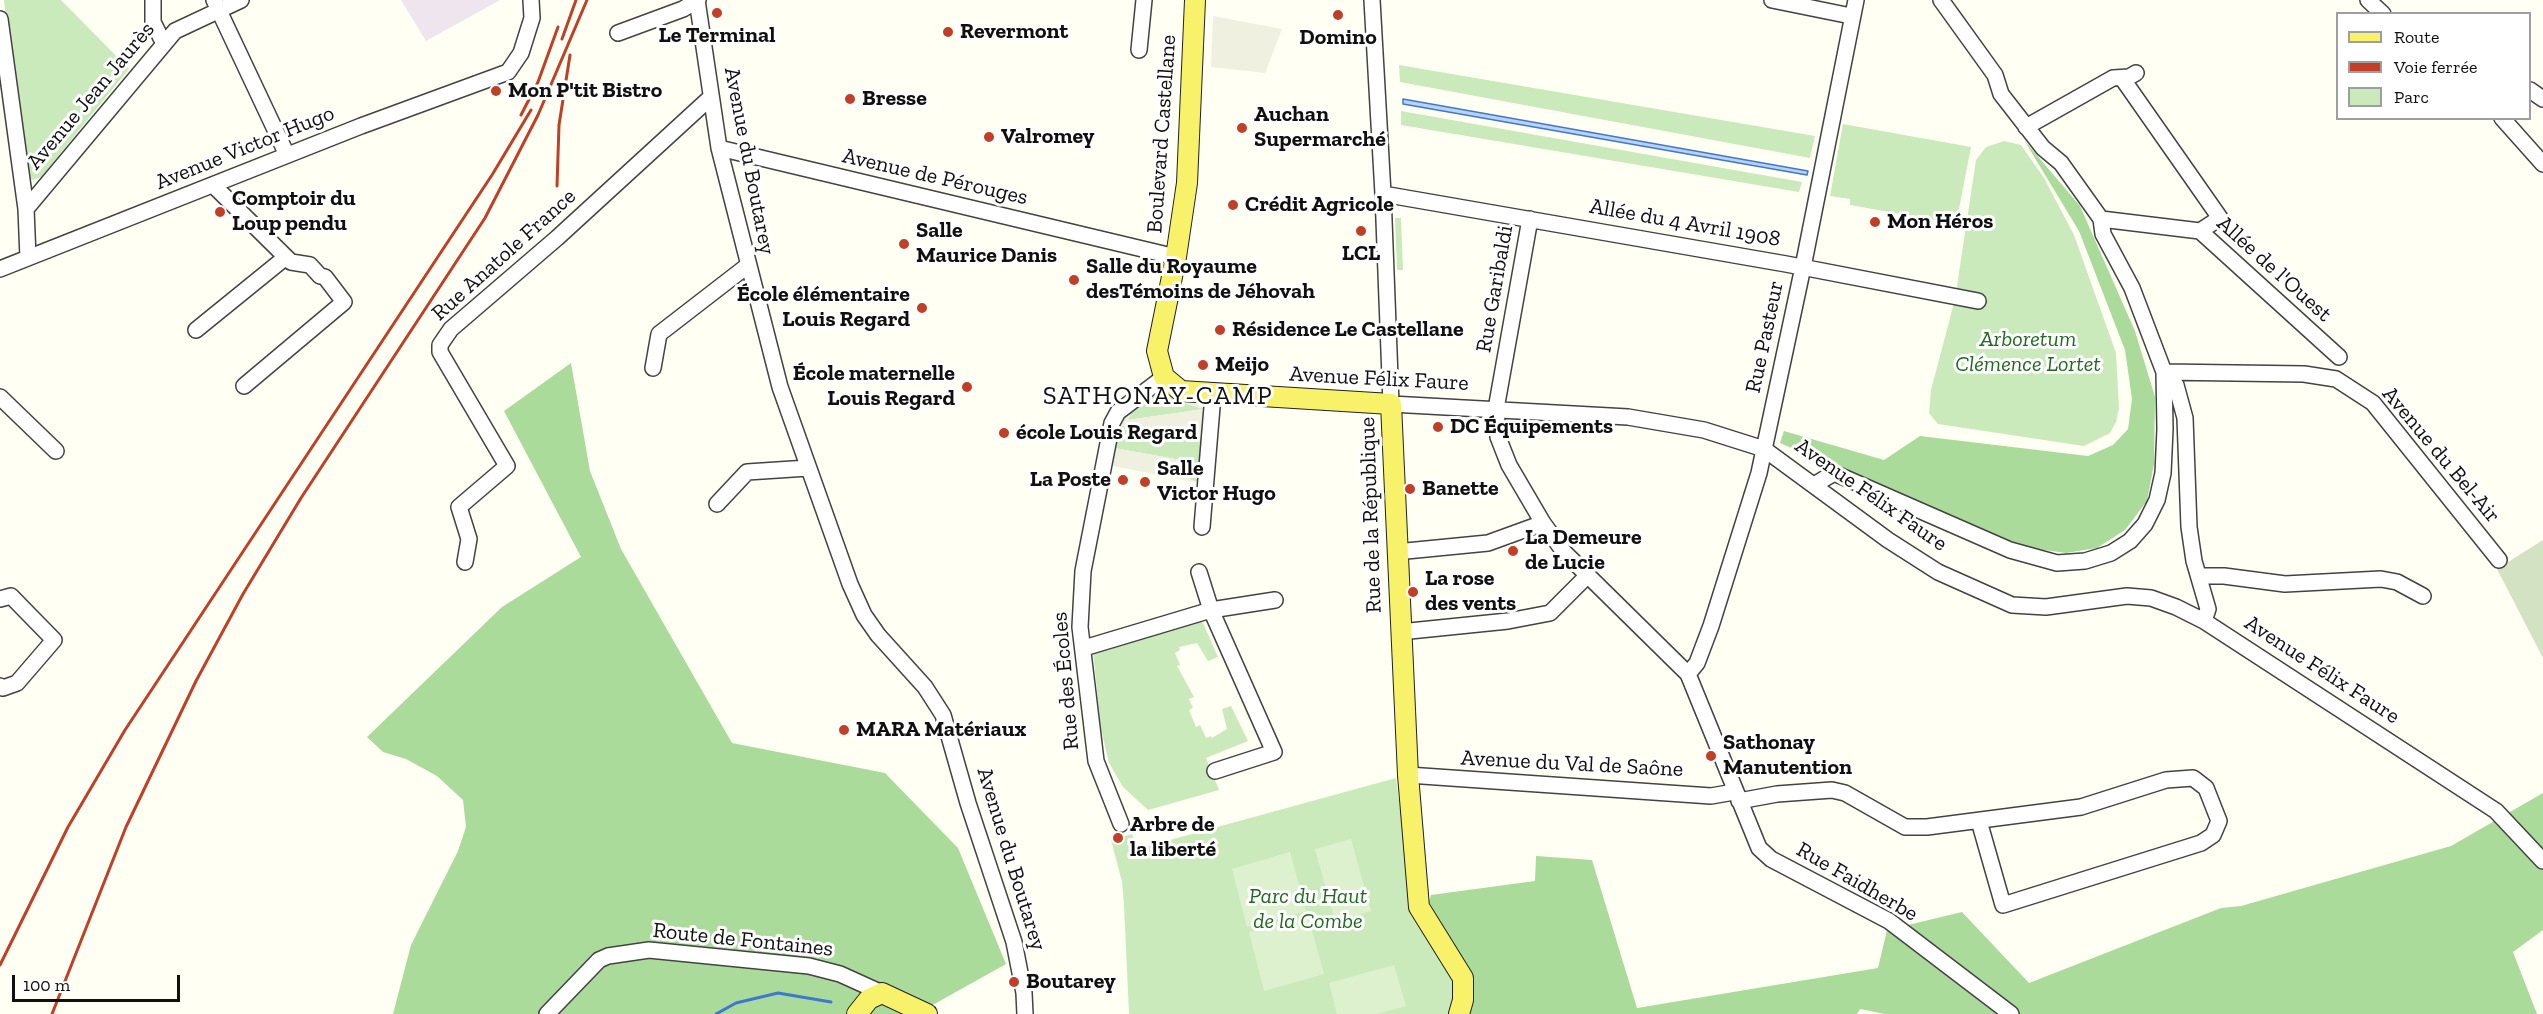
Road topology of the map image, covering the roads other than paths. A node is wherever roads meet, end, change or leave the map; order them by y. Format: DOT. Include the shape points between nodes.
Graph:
graph roads {
  1 [pos="153,0"];
  2 [pos="241,0"];
  3 [pos="531,0"];
  4 [pos="697,0"];
  5 [pos="1144,0"];
  6 [pos="1196,0"];
  7 [pos="1372,0"];
  8 [pos="1772,0"];
  9 [pos="1856,0"];
  10 [pos="1941,0"];
  11 [pos="2368,0"];
  12 [pos="217,5"];
  13 [pos="2381,12"];
  14 [pos="1851,16"];
  15 [pos="0,19"];
  16 [pos="618,33"];
  17 [pos="164,44"];
  18 [pos="1139,50"];
  19 [pos="711,97"];
  20 [pos="2504,120"];
  21 [pos="2026,127"];
  22 [pos="719,148"];
  23 [pos="287,155"];
  24 [pos="2543,164"];
  25 [pos="213,185"];
  26 [pos="1383,194"];
  27 [pos="26,209"];
  28 [pos="1530,219"];
  29 [pos="2101,219"];
  30 [pos="2200,231"];
  31 [pos="286,257"];
  32 [pos="1176,257"];
  33 [pos="28,258"];
  34 [pos="747,266"];
  35 [pos="1803,267"];
  36 [pos="0,269"];
  37 [pos="1978,301"];
  38 [pos="196,330"];
  39 [pos="2339,357"];
  40 [pos="653,368"];
  41 [pos="2164,372"];
  42 [pos="1164,377"];
  43 [pos="244,387"];
  44 [pos="2163,391"];
  45 [pos="1213,395"];
  46 [pos="0,397"];
  47 [pos="1391,404"];
  48 [pos="2181,404"];
  49 [pos="1496,409"];
  50 [pos="1764,449"];
  51 [pos="56,451"];
  52 [pos="808,468"];
  53 [pos="1814,485"];
  54 [pos="717,504"];
  55 [pos="1543,523"];
  56 [pos="1202,527"];
  57 [pos="1396,552"];
  58 [pos="2499,561"];
  59 [pos="465,562"];
  60 [pos="1199,572"];
  61 [pos="1587,576"];
  62 [pos="2199,576"];
  63 [pos="2423,596"];
  64 [pos="0,599"];
  65 [pos="1275,600"];
  66 [pos="1210,610"];
  67 [pos="2204,621"];
  68 [pos="1400,632"];
  69 [pos="1084,648"];
  70 [pos="1688,674"];
  71 [pos="0,686"];
  72 [pos="1215,771"];
  73 [pos="1408,775"];
  74 [pos="1737,797"];
  75 [pos="1979,821"];
  76 [pos="1121,824"];
  77 [pos="2543,861"];
  78 [pos="882,993"];
  79 [pos="1024,993"];
  80 [pos="547,1014"];
  81 [pos="857,1014"];
  82 [pos="927,1014"];
  83 [pos="1025,1014"];
  84 [pos="1029,1014"];
  85 [pos="1459,1014"];
  86 [pos="2011,1014"];
  1 -- 17 [label="street" via="153,22"];
  2 -- 12 [label="street, Avenue Jean Jaurès"];
  3 -- 23 [label="street, Avenue Victor Hugo" via="532,18 521,53 508,72"];
  4 -- 16 [label="street"];
  4 -- 19 [label="street, Avenue du Boutarey"];
  5 -- 18 [label="street"];
  6 -- 32 [label="main road, Boulevard Castellane" via="1188,164"];
  7 -- 26 [label="street, Rue de la République"];
  8 -- 14 [label="street"];
  9 -- 14 [label="street, Rue Pasteur"];
  10 -- 21 [label="street" via="1995,75 2001,94"];
  11 -- 13 [label="street"];
  12 -- 17 [label="street, Avenue Jean Jaurès" via="175,31"];
  12 -- 23 [label="street"];
  14 -- 35 [label="street, Rue Pasteur"];
  15 -- 27 [label="street"];
  17 -- 27 [label="street, Avenue Jean Jaurès"];
  19 -- 22 [label="street, Avenue du Boutarey"];
  19 -- 59 [label="street, Rue Anatole France" via="451,329 440,345 440,352 507,466 459,507 469,539"];
  20 -- 24 [label="street"];
  21 -- 29 [label="street" via="2043,148 2055,155"];
  21 -- 30 [label="street" via="2113,78 2129,76 2220,218"];
  22 -- 32 [label="street, Avenue de Pérouges"];
  22 -- 34 [label="street, Avenue du Boutarey"];
  23 -- 25 [label="street, Avenue Victor Hugo"];
  25 -- 31 [label="street"];
  25 -- 33 [label="street, Avenue Victor Hugo"];
  26 -- 28 [label="street, Allée du 4 Avril 1908"];
  26 -- 47 [label="street, Rue de la République"];
  27 -- 33 [label="street"];
  28 -- 35 [label="street, Allée du 4 Avril 1908"];
  28 -- 49 [label="street, Rue Garibaldi"];
  29 -- 30 [label="street, Allée de l'Ouest"];
  29 -- 41 [label="street" via="2103,234 2132,288"];
  30 -- 39 [label="street, Allée de l'Ouest"];
  31 -- 38 [label="street"];
  31 -- 43 [label="street" via="291,262 310,265 344,302"];
  32 -- 42 [label="main road, Boulevard Castellane" via="1157,351"];
  33 -- 36 [label="street, Avenue Victor Hugo"];
  34 -- 40 [label="street" via="659,334"];
  34 -- 52 [label="street, Avenue du Boutarey" via="780,387"];
  35 -- 37 [label="street, Allée du 4 Avril 1908"];
  35 -- 50 [label="street, Rue Pasteur"];
  41 -- 44 [label="street"];
  41 -- 48 [label="street" via="2176,385"];
  41 -- 58 [label="street, Avenue du Bel-Air" via="2304,374 2336,379 2373,403"];
  42 -- 45 [label="main road, Avenue Félix Faure" via="1181,391"];
  42 -- 69 [label="street, Rue des Écoles" via="1118,412 1112,423 1083,571 1080,627"];
  44 -- 48 [label="street"];
  44 -- 53 [label="street" via="2163,473 2157,500 2145,524 2130,541 2111,553 2085,561 2057,563 2010,550 1834,473"];
  45 -- 47 [label="main road, Avenue Félix Faure"];
  45 -- 56 [label="street"];
  46 -- 51 [label="street"];
  47 -- 49 [label="street, Avenue Félix Faure"];
  47 -- 57 [label="main road, Rue de la République"];
  48 -- 62 [label="street" via="2185,418 2189,527"];
  49 -- 50 [label="street, Avenue Félix Faure" via="1628,417 1704,430"];
  49 -- 55 [label="street, Rue Garibaldi" via="1498,437 1509,465"];
  50 -- 53 [label="street, Avenue Félix Faure"];
  50 -- 70 [label="street, Rue Pasteur" via="1711,626 1697,663"];
  52 -- 54 [label="street" via="747,472"];
  52 -- 79 [label="street, Avenue du Boutarey" via="864,615 943,715 1014,942"];
  53 -- 67 [label="street, Avenue Félix Faure" via="1938,572 2012,605 2046,607 2102,598 2151,598"];
  55 -- 57 [label="street" via="1488,543"];
  55 -- 61 [label="street, Rue Garibaldi"];
  57 -- 68 [label="main road, Rue de la République"];
  60 -- 66 [label="street"];
  61 -- 68 [label="street" via="1550,613"];
  61 -- 70 [label="street, Rue Garibaldi"];
  62 -- 63 [label="street" via="2285,584 2381,579 2397,582"];
  62 -- 67 [label="street" via="2208,609"];
  64 -- 71 [label="street" via="11,596 54,640 17,683"];
  65 -- 66 [label="street"];
  66 -- 69 [label="street"];
  66 -- 72 [label="street" via="1274,752"];
  67 -- 77 [label="street, Avenue Félix Faure" via="2496,811"];
  68 -- 73 [label="main road, Rue de la République"];
  69 -- 76 [label="street, Rue des Écoles" via="1096,761"];
  70 -- 74 [label="street, Rue Garibaldi"];
  73 -- 74 [label="street, Avenue du Val de Saône"];
  73 -- 85 [label="main road, Rue de la République" via="1419,907 1463,978"];
  74 -- 75 [label="street, Avenue du Val de Saône" via="1832,790 1905,827"];
  74 -- 86 [label="street, Rue Faidherbe" via="1754,839 1772,859 1889,921"];
  75 -- 75 [label="street, Avenue du Val de Saône" via="2081,807 2166,780 2193,778 2206,788 2219,821 2213,835 2201,843 2003,905"];
  78 -- 80 [label="street, Route de Fontaines" via="840,974 808,966 649,950 599,960"];
  78 -- 81 [label="main road" via="869,999"];
  78 -- 82 [label="main road"];
  79 -- 83 [label="street, Avenue du Boutarey"];
  79 -- 84 [label="street, Avenue du Boutarey"];
}
